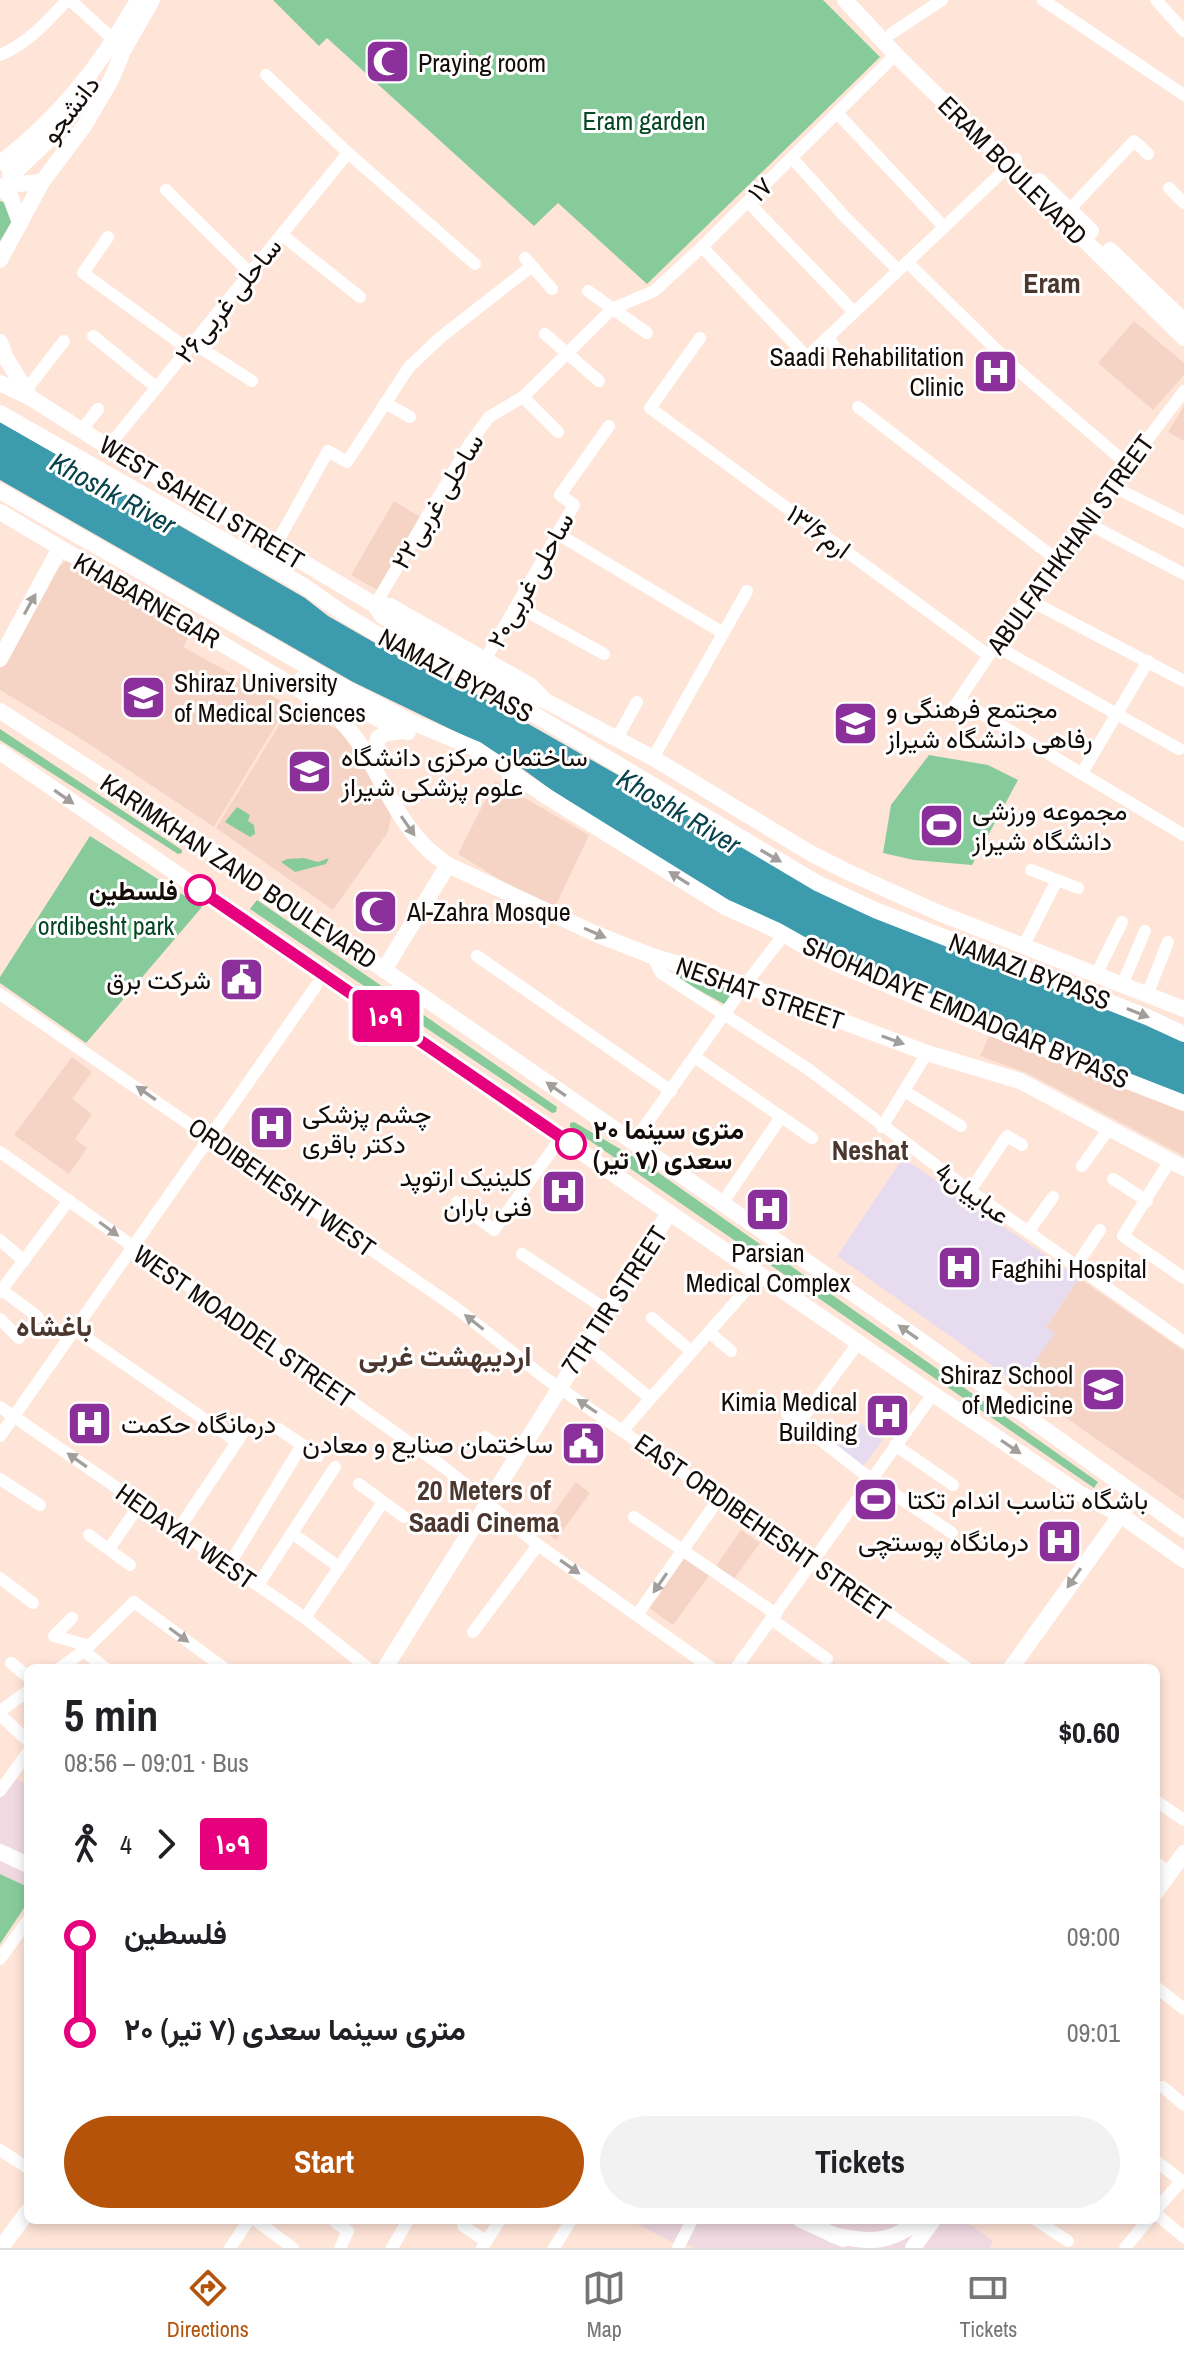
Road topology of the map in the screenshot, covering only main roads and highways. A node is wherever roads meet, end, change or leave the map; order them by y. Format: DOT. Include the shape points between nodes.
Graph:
graph roads {
  1 [pos="138,0"];
  2 [pos="152,0"];
  3 [pos="845,0"];
  4 [pos="859,0"];
  5 [pos="120,45"];
  6 [pos="1012,162"];
  7 [pos="11,175"];
  8 [pos="42,182"];
  9 [pos="20,223"];
  10 [pos="0,260"];
  11 [pos="1184,321"];
  12 [pos="1184,338"];
  13 [pos="0,342"];
  14 [pos="0,371"];
  15 [pos="0,383"];
  16 [pos="29,394"];
  17 [pos="0,413"];
  18 [pos="0,491"];
  19 [pos="0,505"];
  20 [pos="0,512"];
  21 [pos="0,519"];
  22 [pos="18,523"];
  23 [pos="60,548"];
  24 [pos="304,586"];
  25 [pos="375,605"];
  26 [pos="450,654"];
  27 [pos="0,659"];
  28 [pos="544,700"];
  29 [pos="345,702"];
  30 [pos="0,711"];
  31 [pos="408,732"];
  32 [pos="357,740"];
  33 [pos="0,752"];
  34 [pos="377,772"];
  35 [pos="546,796"];
  36 [pos="448,865"];
  37 [pos="384,970"];
  38 [pos="1150,996"];
  39 [pos="1184,1009"];
  40 [pos="1184,1022"];
  41 [pos="1184,1034"];
  42 [pos="1184,1103"];
  43 [pos="1177,1165"];
  44 [pos="669,1213"];
  45 [pos="1108,1475"];
  46 [pos="1135,1495"];
  47 [pos="1091,1499"];
  48 [pos="1119,1514"];
  49 [pos="1184,1529"];
  50 [pos="1184,1560"];
  51 [pos="387,1664"];
  52 [pos="1014,1664"];
  53 [pos="0,1852"];
  54 [pos="1183,1857"];
  55 [pos="24,1863"];
  56 [pos="1160,1887"];
  57 [pos="24,2215"];
  58 [pos="810,2224"];
  59 [pos="915,2224"];
  60 [pos="918,2224"];
  61 [pos="930,2224"];
  62 [pos="833,2235"];
  63 [pos="4,2236"];
  64 [pos="863,2248"];
  65 [pos="901,2248"];
  66 [pos="913,2248"];
  1 -- 5 [label="main road"];
  2 -- 5 [label="main road"];
  3 -- 6 [label="main road, ERAM BOULEVARD"];
  4 -- 6 [label="main road, ERAM BOULEVARD"];
  5 -- 7 [label="main road" via="46,126"];
  5 -- 7 [label="main road, دانشجو" via="61,139"];
  5 -- 8 [label="main road" via="111,80"];
  6 -- 11 [label="main road, ERAM BOULEVARD"];
  6 -- 12 [label="main road, ERAM BOULEVARD"];
  7 -- 8 [label="main road"];
  7 -- 9 [label="main road"];
  8 -- 9 [label="main road"];
  9 -- 10 [label="main road"];
  13 -- 16 [label="main road"];
  14 -- 16 [label="main road"];
  15 -- 16 [label="main road"];
  16 -- 25 [label="main road, WEST SAHELI STREET" via="108,447"];
  17 -- 24 [label="main road, NAMAZI BYPASS"];
  18 -- 35 [label="main road, SHOHADAYE EMDADGAR BYPASS" via="338,684 476,749"];
  19 -- 29 [label="main road"];
  20 -- 22 [label="main road, KHABARNEGAR"];
  21 -- 22 [label="main road"];
  22 -- 23 [label="main road, KHABARNEGAR"];
  27 -- 23 [label="main road, one-way"];
  23 -- 32 [label="main road, KHABARNEGAR" via="330,708"];
  24 -- 26 [label="main road" via="414,644"];
  24 -- 41 [label="main road, NAMAZI BYPASS, one-way" via="397,646 473,678 817,883"];
  25 -- 26 [label="main road, WEST SAHELI STREET" via="382,616"];
  25 -- 28 [label="main road, WEST SAHELI STREET" via="390,606 531,686"];
  26 -- 28 [label="main road, WEST SAHELI STREET" via="525,696"];
  28 -- 38 [label="main road, WEST SAHELI STREET" via="653,758 812,854 926,907"];
  29 -- 31 [label="main road"];
  29 -- 32 [label="main road" via="370,731 369,739"];
  30 -- 37 [label="main road, KARIMKHAN ZAND BOULEVARD"];
  31 -- 34 [label="main road" via="396,730 378,738"];
  31 -- 35 [label="main road" via="450,747"];
  32 -- 34 [label="main road, KHABARNEGAR"];
  33 -- 44 [label="main road, KARIMKHAN ZAND BOULEVARD, one-way"];
  34 -- 36 [label="main road, KHABARNEGAR, one-way" via="412,832"];
  42 -- 35 [label="main road, SHOHADAYE EMDADGAR BYPASS, one-way" via="833,962 725,907"];
  36 -- 37 [label="main road"];
  36 -- 43 [label="main road, NESHAT STREET, one-way" via="652,956 1020,1081"];
  45 -- 37 [label="main road, KARIMKHAN ZAND BOULEVARD, one-way"];
  38 -- 39 [label="main road, WEST SAHELI STREET"];
  38 -- 40 [label="main road"];
  44 -- 47 [label="main road, KARIMKHAN ZAND BOULEVARD, one-way"];
  44 -- 51 [label="main road, 7TH TIR STREET"];
  45 -- 46 [label="main road, KARIMKHAN ZAND BOULEVARD"];
  45 -- 47 [label="main road" via="1108,1494"];
  46 -- 48 [label="main road"];
  46 -- 49 [label="main road, KARIMKHAN ZAND BOULEVARD"];
  47 -- 48 [label="main road, KARIMKHAN ZAND BOULEVARD"];
  48 -- 50 [label="main road, KARIMKHAN ZAND BOULEVARD"];
  48 -- 52 [label="main road, one-way"];
  53 -- 55 [label="main road"];
  54 -- 56 [label="main road"];
  57 -- 63 [label="main road"];
  58 -- 62 [label="main road"];
  59 -- 62 [label="main road" via="886,2240 864,2242"];
  60 -- 65 [label="main road"];
  61 -- 66 [label="main road"];
  62 -- 64 [label="main road"];
}
